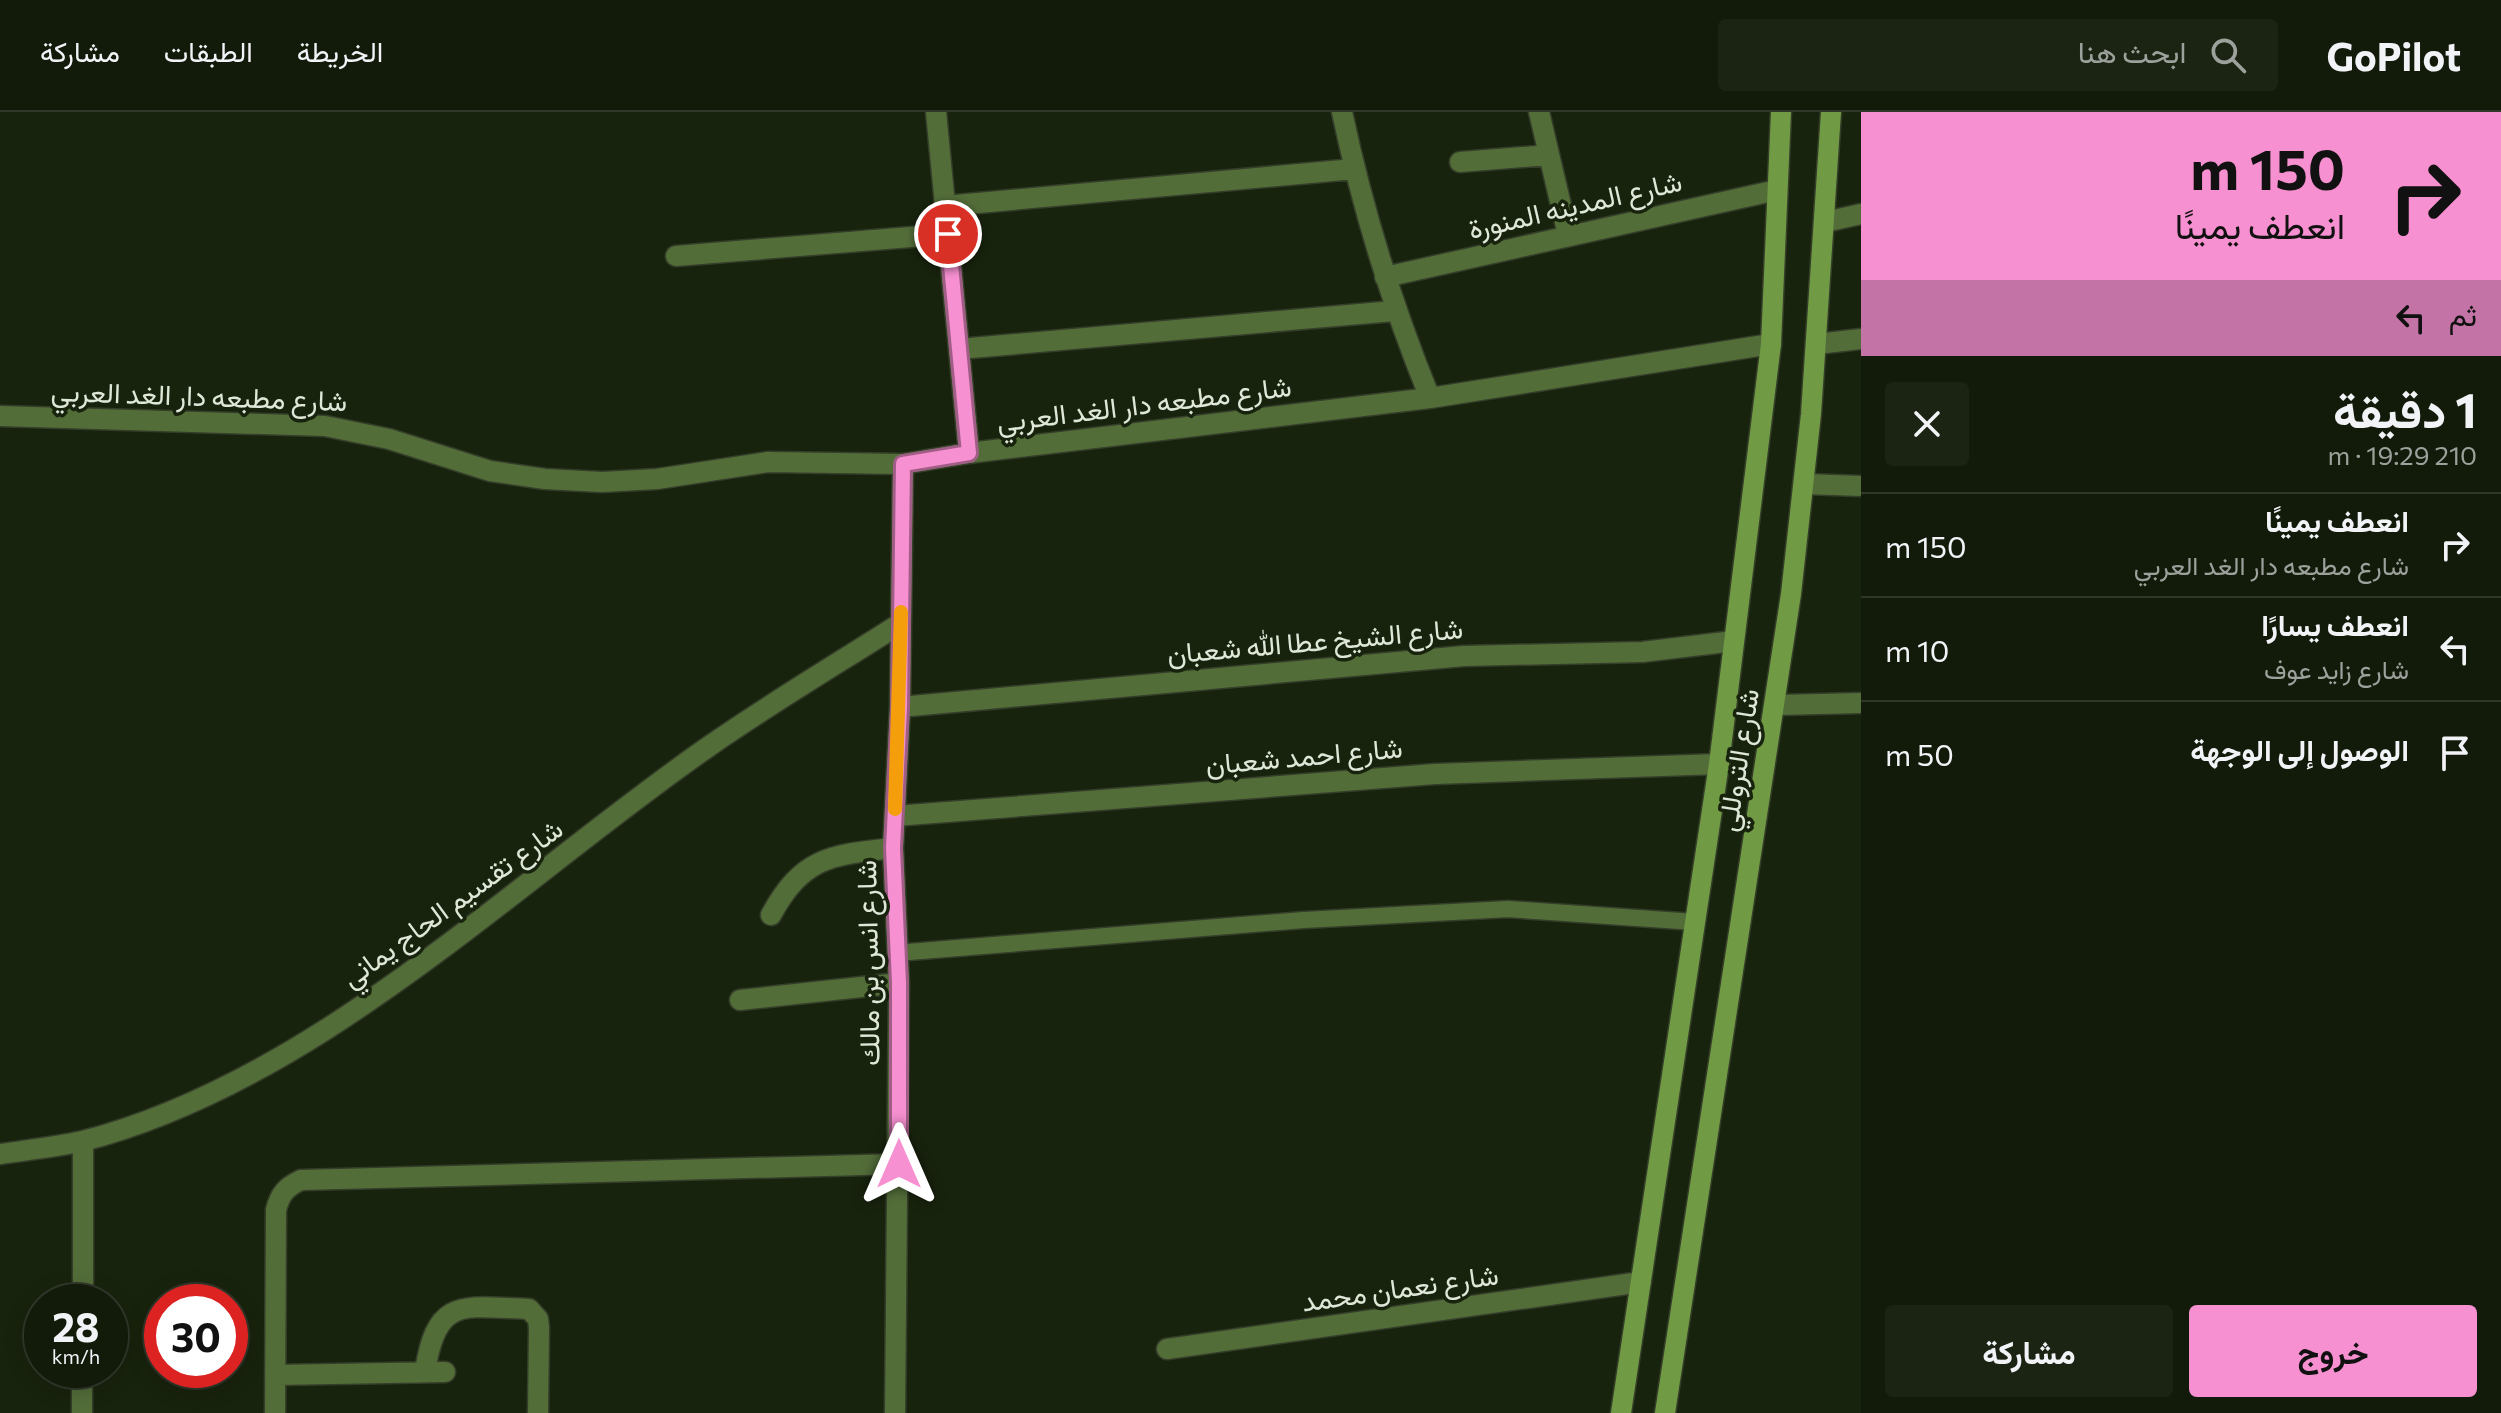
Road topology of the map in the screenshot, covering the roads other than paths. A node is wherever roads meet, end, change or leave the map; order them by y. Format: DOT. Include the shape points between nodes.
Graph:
graph roads {
  1 [pos="936,112"];
  2 [pos="1342,112"];
  3 [pos="1539,112"];
  4 [pos="1781,112"];
  5 [pos="1831,112"];
  6 [pos="1549,155"];
  7 [pos="1460,162"];
  8 [pos="1354,169"];
  9 [pos="1777,190"];
  10 [pos="945,206"];
  11 [pos="1861,214"];
  12 [pos="1825,222"];
  13 [pos="948,234"];
  14 [pos="1568,235"];
  15 [pos="676,256"];
  16 [pos="1385,277"];
  17 [pos="1394,311"];
  18 [pos="1861,339"];
  19 [pos="1771,344"];
  20 [pos="1817,344"];
  21 [pos="959,349"];
  22 [pos="1430,398"];
  23 [pos="0,416"];
  24 [pos="969,453"];
  25 [pos="903,464"];
  26 [pos="1805,484"];
  27 [pos="1861,486"];
  28 [pos="901,623"];
  29 [pos="1734,641"];
  30 [pos="1861,703"];
  31 [pos="1775,705"];
  32 [pos="900,707"];
  33 [pos="1719,764"];
  34 [pos="895,816"];
  35 [pos="893,848"];
  36 [pos="771,915"];
  37 [pos="1695,922"];
  38 [pos="896,953"];
  39 [pos="899,983"];
  40 [pos="740,1000"];
  41 [pos="83,1141"];
  42 [pos="0,1154"];
  43 [pos="899,1164"];
  44 [pos="1641,1282"];
  45 [pos="83,1284"];
  46 [pos="1167,1349"];
  47 [pos="276,1375"];
  48 [pos="82,1388"];
  49 [pos="82,1413"];
  50 [pos="275,1413"];
  51 [pos="538,1413"];
  52 [pos="895,1413"];
  53 [pos="1621,1413"];
  54 [pos="1665,1413"];
  1 -- 10 [label="street"];
  2 -- 8 [label="street"];
  3 -- 6 [label="street"];
  4 -- 9 [label="street, شارع التروللي"];
  5 -- 12 [label="street, شارع التروللي"];
  6 -- 7 [label="street"];
  6 -- 14 [label="street"];
  8 -- 10 [label="street"];
  8 -- 16 [label="street"];
  9 -- 14 [label="street, شارع المدينه المنورة"];
  9 -- 19 [label="street, شارع التروللي"];
  10 -- 13 [label="street"];
  11 -- 12 [label="street"];
  12 -- 20 [label="street, شارع التروللي"];
  13 -- 15 [label="street"];
  13 -- 21 [label="street"];
  14 -- 16 [label="street, شارع المدينه المنورة"];
  16 -- 17 [label="street"];
  17 -- 21 [label="street"];
  17 -- 22 [label="street"];
  18 -- 20 [label="street"];
  19 -- 22 [label="street, شارع مطبعه دار الغد العربي"];
  19 -- 29 [label="street, شارع التروللي"];
  20 -- 26 [label="street, شارع التروللي"];
  21 -- 24 [label="street"];
  22 -- 24 [label="street, شارع مطبعه دار الغد العربي"];
  23 -- 25 [label="street, شارع مطبعه دار الغد العربي" via="325,426 389,439 490,471 587,482 657,479 768,462"];
  24 -- 25 [label="street, شارع مطبعه دار الغد العربي"];
  25 -- 28 [label="street, شارع انس بن مالك"];
  26 -- 27 [label="street"];
  26 -- 31 [label="street, شارع التروللي"];
  28 -- 32 [label="street, شارع انس بن مالك"];
  28 -- 41 [label="street, شارع تقسيم الحاج يماني" via="708,747 340,1020 268,1064 182,1105"];
  29 -- 32 [label="street, شارع الشيخ عطا الله شعبان" via="1642,652 1464,656"];
  29 -- 33 [label="street, شارع التروللي"];
  30 -- 31 [label="street"];
  31 -- 54 [label="street, شارع التروللي"];
  32 -- 34 [label="street, شارع انس بن مالك"];
  33 -- 34 [label="street, شارع احمد شعبان" via="1435,774"];
  33 -- 37 [label="street, شارع التروللي"];
  34 -- 35 [label="street, شارع انس بن مالك"];
  35 -- 36 [label="street" via="831,855 811,865"];
  35 -- 38 [label="street, شارع انس بن مالك"];
  37 -- 38 [label="lane" via="1508,909"];
  37 -- 44 [label="street, شارع التروللي"];
  38 -- 39 [label="street, شارع انس بن مالك"];
  39 -- 40 [label="street"];
  39 -- 43 [label="street, شارع انس بن مالك"];
  41 -- 42 [label="street, شارع تقسيم الحاج يماني"];
  41 -- 45 [label="street"];
  43 -- 47 [label="street" via="301,1180 279,1197 276,1210"];
  43 -- 52 [label="street, شارع انس بن مالك"];
  44 -- 46 [label="street, شارع نعمان محمد"];
  44 -- 53 [label="street, شارع التروللي"];
  47 -- 50 [label="street"];
  47 -- 51 [label="street" via="435,1372 436,1329 448,1313 468,1307 529,1309 539,1328"];
  48 -- 49 [label="street"];
}
